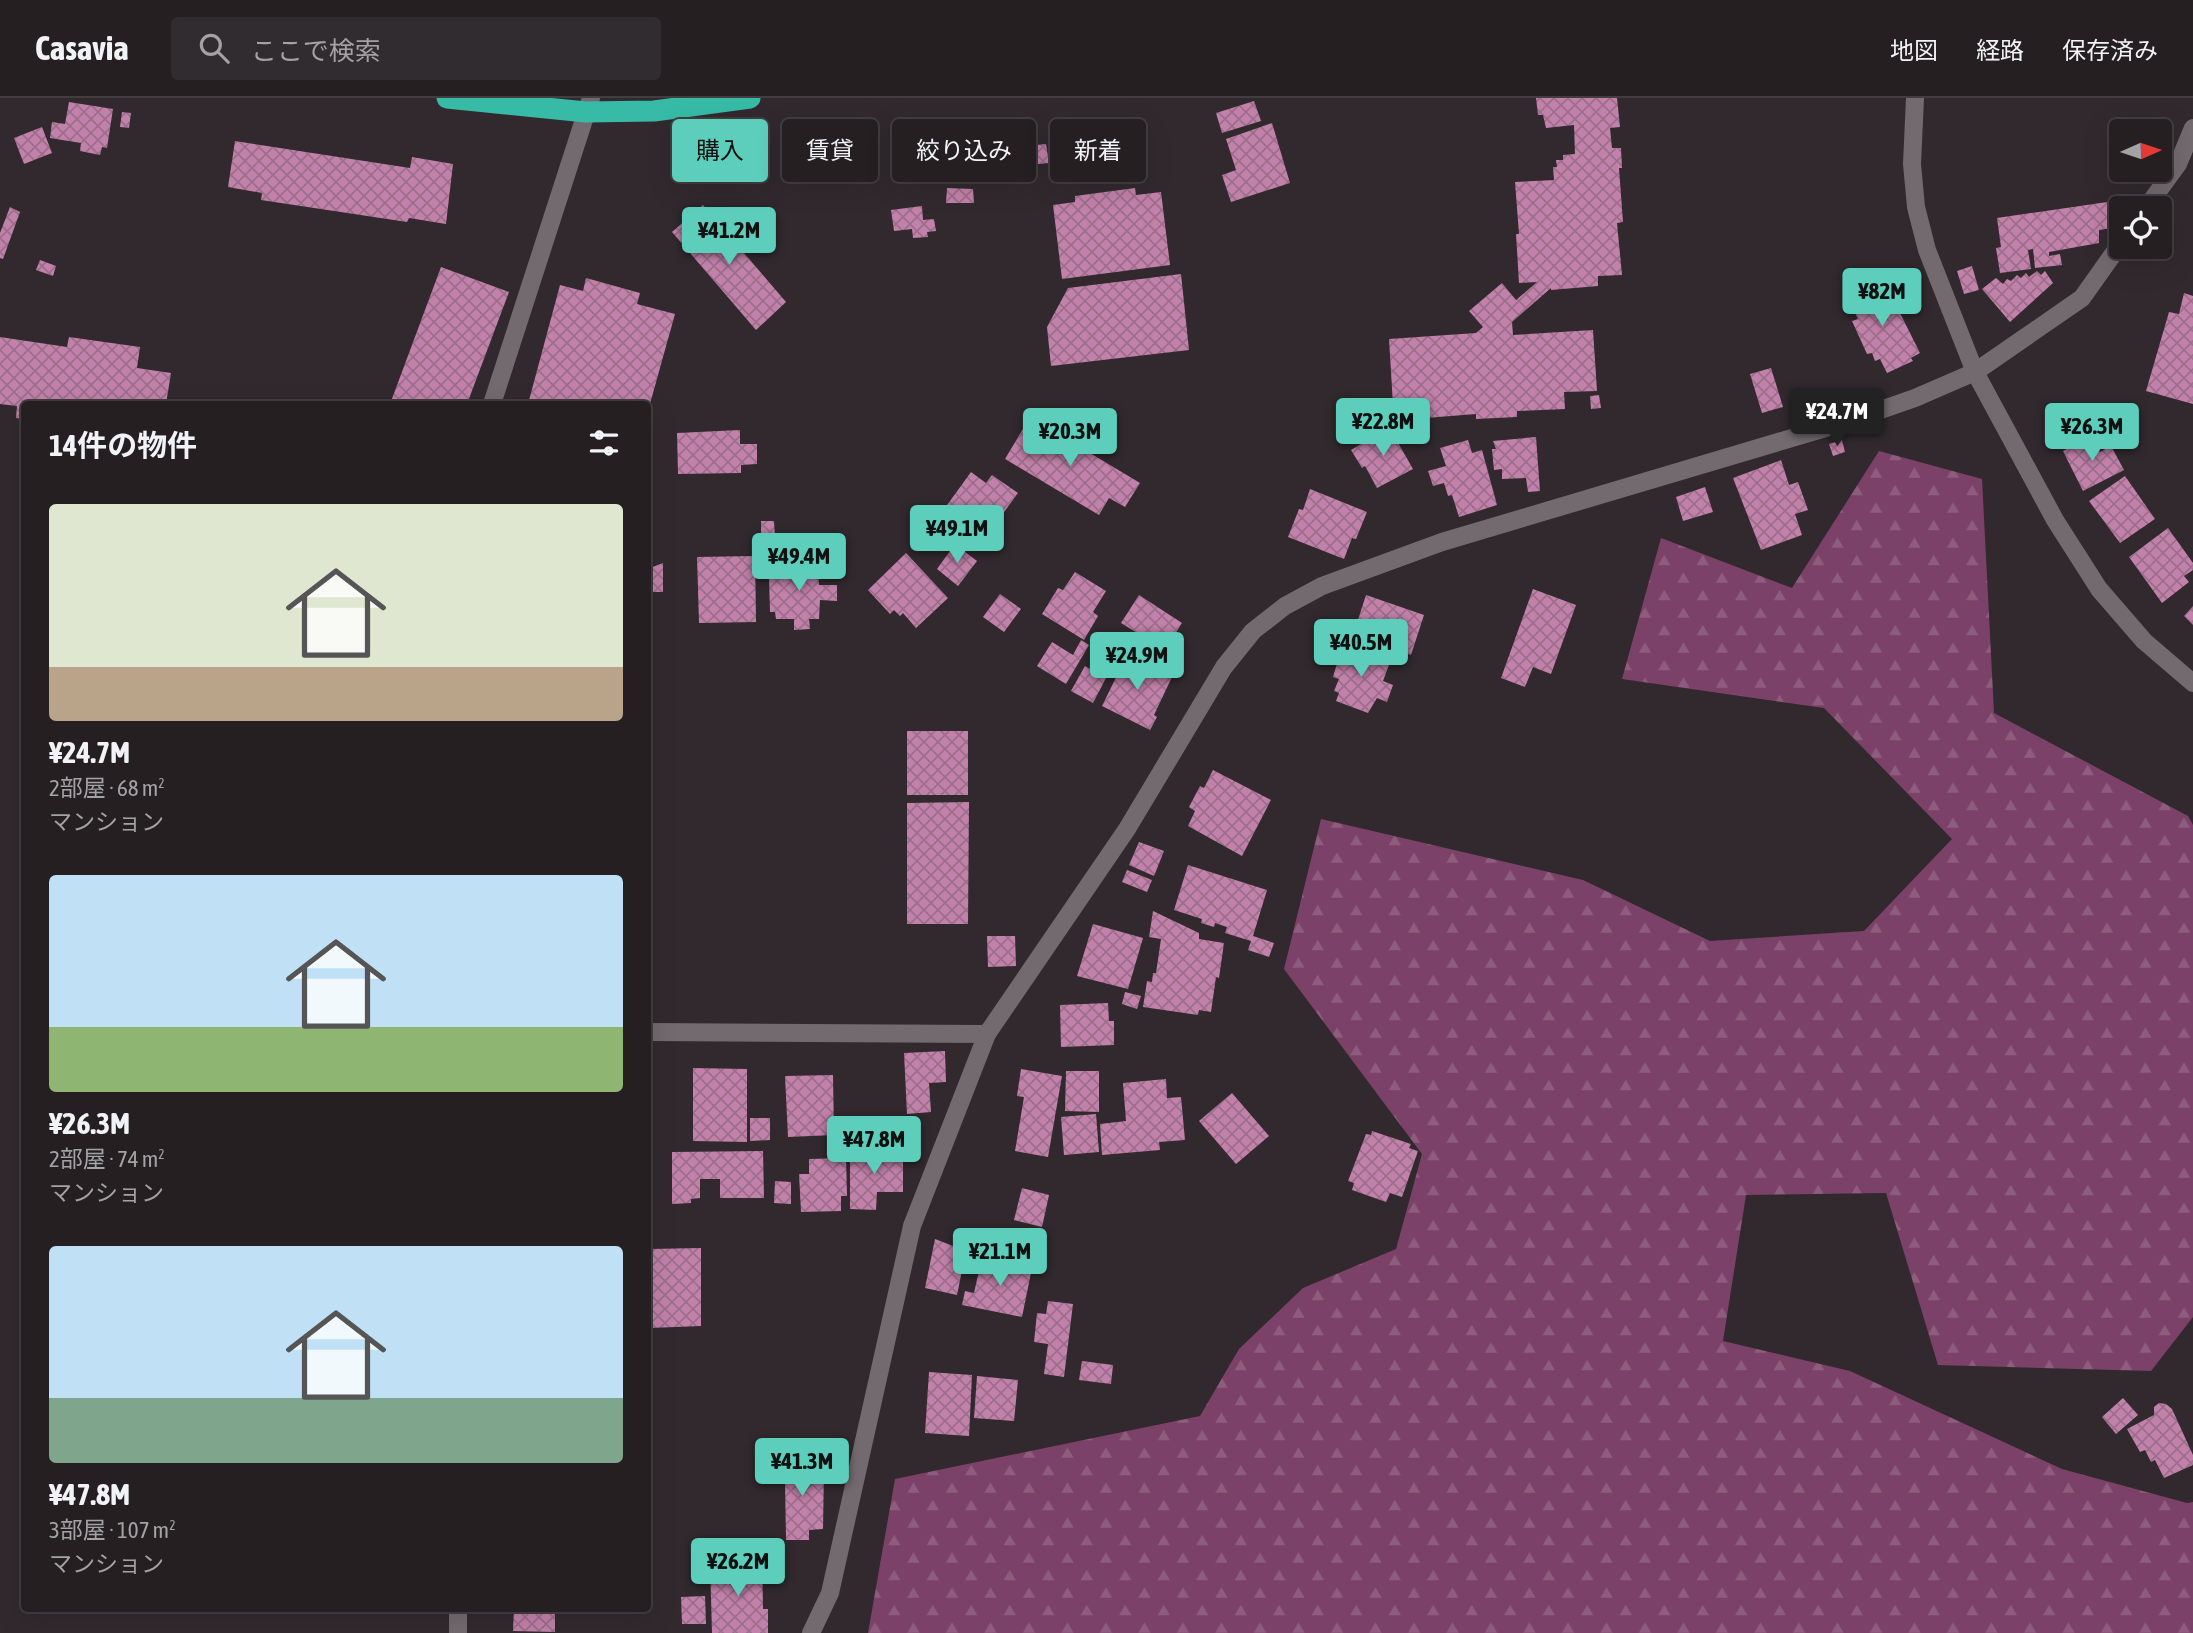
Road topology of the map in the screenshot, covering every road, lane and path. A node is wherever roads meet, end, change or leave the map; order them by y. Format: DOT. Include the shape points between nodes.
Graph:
graph roads {
  1 [pos="447,98"];
  2 [pos="750,98"];
  3 [pos="1915,98"];
  4 [pos="588,105"];
  5 [pos="2193,128"];
  6 [pos="2155,196"];
  7 [pos="2110,259"];
  8 [pos="1975,372"];
  9 [pos="493,401"];
  10 [pos="2193,683"];
  11 [pos="651,1032"];
  12 [pos="987,1034"];
  13 [pos="458,1612"];
  14 [pos="458,1633"];
  15 [pos="811,1633"];
  1 -- 4 [label="highway"];
  2 -- 4 [label="highway" via="654,111"];
  3 -- 8 [label="street" via="1912,163 1916,207 1927,250"];
  4 -- 9 [label="street"];
  5 -- 6 [label="street" via="2178,164"];
  7 -- 8 [label="street" via="2082,298"];
  8 -- 10 [label="street" via="2054,520 2099,589 2144,641"];
  8 -- 12 [label="street" via="1849,421 1442,542 1322,586 1285,606 1253,631 1224,667 1126,829"];
  11 -- 12 [label="street"];
  12 -- 15 [label="street" via="912,1226 830,1593"];
  13 -- 14 [label="street"];
}
